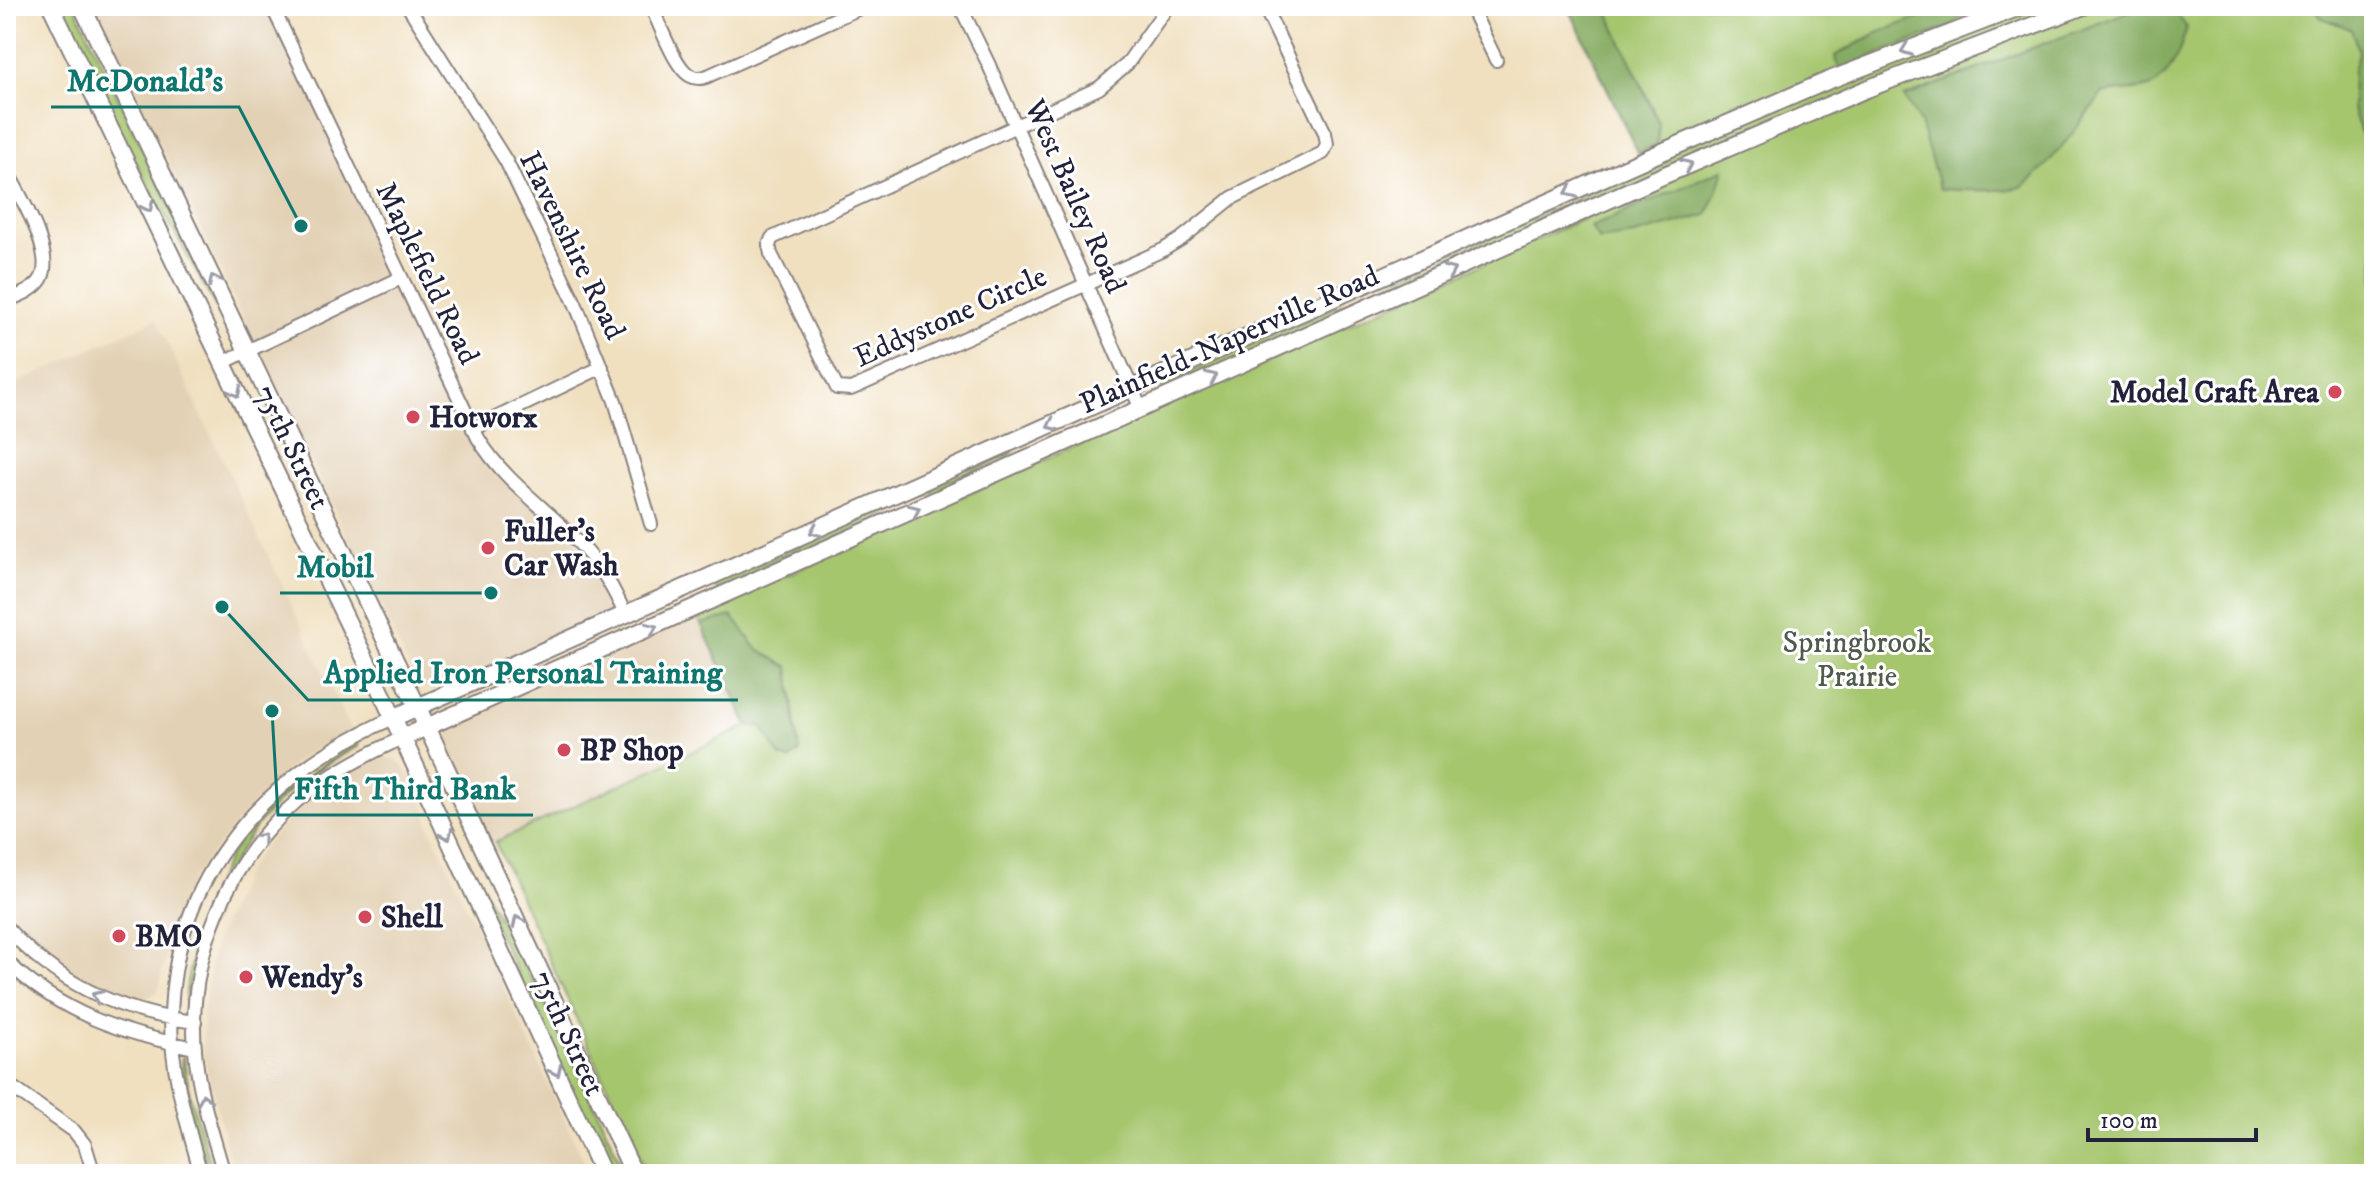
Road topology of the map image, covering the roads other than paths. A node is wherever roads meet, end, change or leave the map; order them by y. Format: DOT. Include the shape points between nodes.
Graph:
graph roads {
  1 [pos="51,6"];
  2 [pos="82,6"];
  3 [pos="272,6"];
  4 [pos="408,6"];
  5 [pos="651,6"];
  6 [pos="864,6"];
  7 [pos="960,6"];
  8 [pos="1168,6"];
  9 [pos="1264,6"];
  10 [pos="1470,6"];
  11 [pos="2022,6"];
  12 [pos="2084,6"];
  13 [pos="1496,60"];
  14 [pos="1016,126"];
  15 [pos="6,170"];
  16 [pos="401,278"];
  17 [pos="1087,283"];
  18 [pos="6,301"];
  19 [pos="248,351"];
  20 [pos="222,363"];
  21 [pos="602,367"];
  22 [pos="1132,389"];
  23 [pos="1141,409"];
  24 [pos="473,429"];
  25 [pos="651,524"];
  26 [pos="626,616"];
  27 [pos="418,708"];
  28 [pos="393,718"];
  29 [pos="427,727"];
  30 [pos="402,738"];
  31 [pos="6,927"];
  32 [pos="6,961"];
  33 [pos="171,1019"];
  34 [pos="195,1022"];
  35 [pos="172,1043"];
  36 [pos="195,1048"];
  37 [pos="6,1083"];
  38 [pos="94,1174"];
  39 [pos="201,1174"];
  40 [pos="224,1174"];
  41 [pos="603,1174"];
  42 [pos="634,1174"];
  1 -- 20 [label="main road, 75th Street, one-way"];
  19 -- 2 [label="main road, 75th Street, one-way"];
  3 -- 16 [label="street, Maplefield Road"];
  4 -- 21 [label="street, Havenshire Road" via="520,187"];
  5 -- 6 [label="street" via="681,67 698,78"];
  7 -- 14 [label="street, West Bailey Road"];
  8 -- 14 [label="street" via="1112,79"];
  9 -- 17 [label="street" via="1325,133 1326,149 1312,161 1232,198 1163,250"];
  10 -- 13 [label="street"];
  11 -- 22 [label="main road, Plainfield-Naperville Road, one-way" via="1752,113"];
  23 -- 12 [label="main road, Plainfield-Naperville Road, one-way" via="1789,121"];
  14 -- 17 [label="street, West Bailey Road"];
  14 -- 17 [label="street, Eddystone Circle" via="777,234 770,241 771,254 831,380 843,391"];
  15 -- 18 [label="street" via="46,260 41,280"];
  16 -- 19 [label="street"];
  16 -- 24 [label="street, Maplefield Road"];
  17 -- 22 [label="street, West Bailey Road"];
  19 -- 20 [label="street"];
  19 -- 27 [label="main road, 75th Street"];
  20 -- 28 [label="main road, 75th Street, one-way"];
  21 -- 24 [label="street"];
  21 -- 25 [label="street, Havenshire Road"];
  22 -- 23 [label="street, West Bailey Road"];
  22 -- 26 [label="main road, Plainfield-Naperville Road, one-way"];
  29 -- 23 [label="main road, Plainfield-Naperville Road, one-way"];
  24 -- 26 [label="street, Maplefield Road" via="503,473 594,560"];
  26 -- 27 [label="main road, Plainfield-Naperville Road"];
  27 -- 28 [label="main road, Plainfield-Naperville Road"];
  27 -- 29 [label="main road, 75th Street"];
  28 -- 30 [label="main road, 75th Street"];
  28 -- 33 [label="street" via="294,774 231,840 204,885 185,932"];
  29 -- 30 [label="main road, Plainfield-Naperville Road"];
  42 -- 29 [label="main road, 75th Street, one-way"];
  34 -- 30 [label="street, one-way" via="209,935 253,848 314,787"];
  30 -- 41 [label="main road, 75th Street, one-way"];
  33 -- 31 [label="street, one-way" via="78,987 45,965"];
  32 -- 35 [label="street" via="36,987 88,1018"];
  33 -- 34 [label="street"];
  33 -- 35 [label="street"];
  34 -- 36 [label="street"];
  35 -- 36 [label="street"];
  35 -- 39 [label="street"];
  40 -- 36 [label="street, one-way"];
  37 -- 38 [label="street" via="81,1139"];
}
